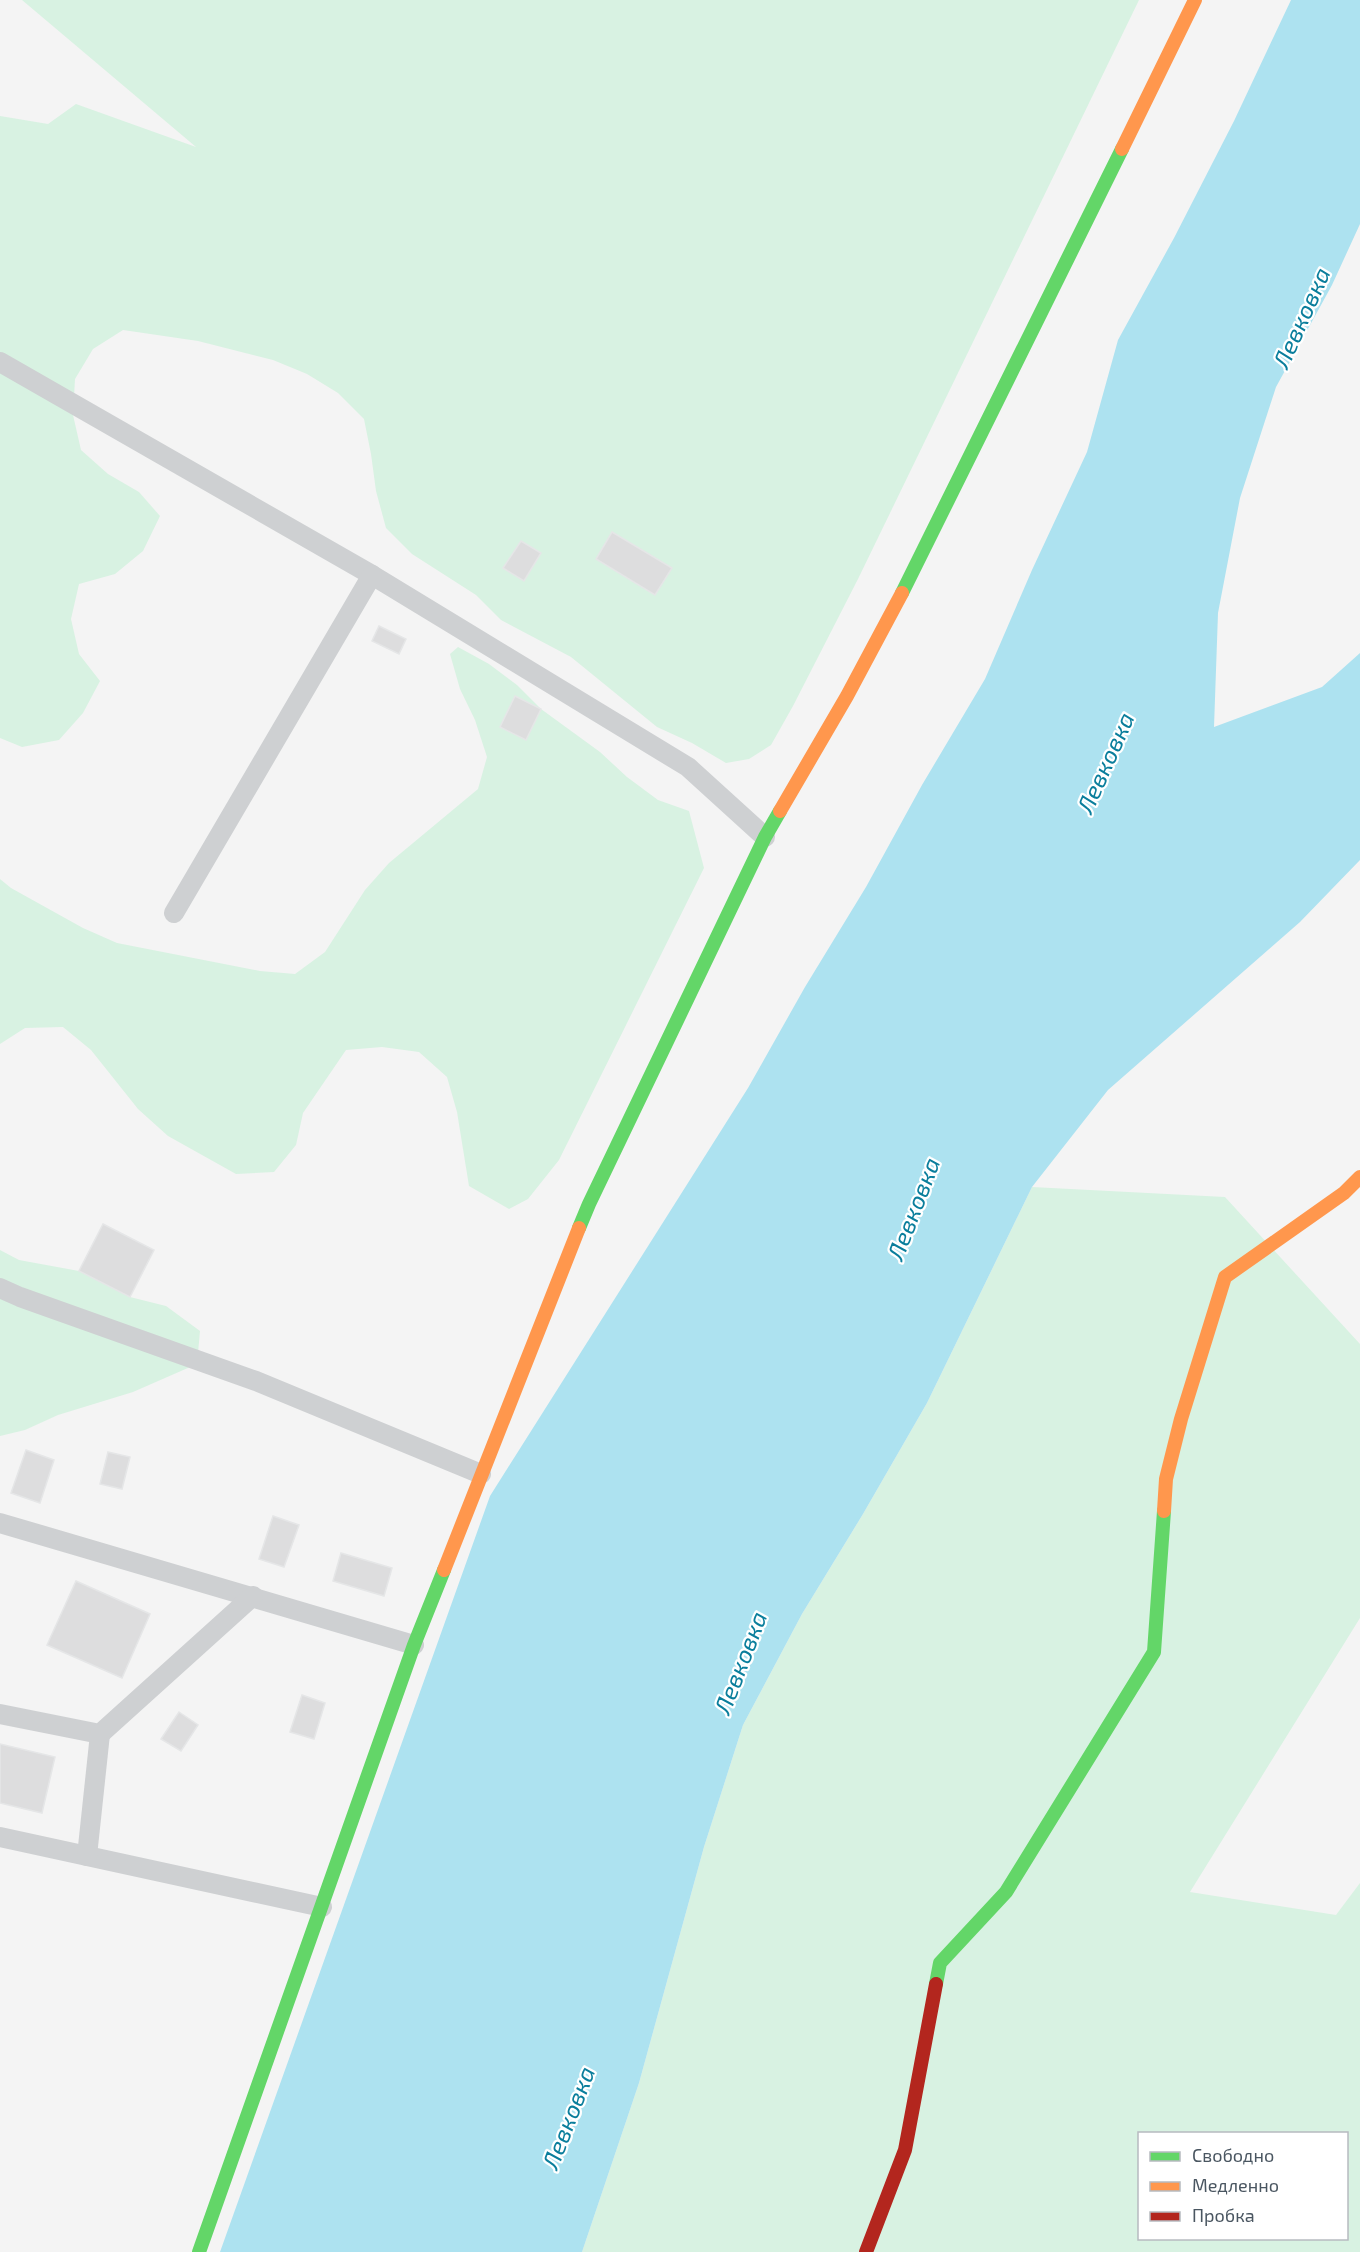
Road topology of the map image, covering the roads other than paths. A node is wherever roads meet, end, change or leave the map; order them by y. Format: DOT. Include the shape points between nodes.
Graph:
graph roads {
  1 [pos="1195,0"];
  2 [pos="0,362"];
  3 [pos="372,575"];
  4 [pos="765,837"];
  5 [pos="174,913"];
  6 [pos="1360,1177"];
  7 [pos="0,1288"];
  8 [pos="481,1474"];
  9 [pos="0,1523"];
  10 [pos="253,1596"];
  11 [pos="414,1645"];
  12 [pos="0,1714"];
  13 [pos="100,1734"];
  14 [pos="0,1837"];
  15 [pos="87,1856"];
  16 [pos="322,1907"];
  17 [pos="199,2252"];
  18 [pos="866,2252"];
  1 -- 4 [label="street" via="913,574"];
  2 -- 3 [label="lane"];
  3 -- 4 [label="lane" via="688,767"];
  3 -- 5 [label="lane"];
  4 -- 8 [label="street" via="589,1204"];
  6 -- 18 [label="street" via="1225,1277 1180,1419 1166,1479 1154,1652 1006,1892 940,1964 905,2150"];
  7 -- 8 [label="lane" via="255,1381"];
  8 -- 11 [label="street"];
  9 -- 10 [label="lane"];
  10 -- 11 [label="lane"];
  10 -- 13 [label="lane"];
  11 -- 16 [label="street"];
  12 -- 13 [label="lane"];
  13 -- 15 [label="lane"];
  14 -- 15 [label="lane"];
  15 -- 16 [label="lane"];
  16 -- 17 [label="street"];
}
